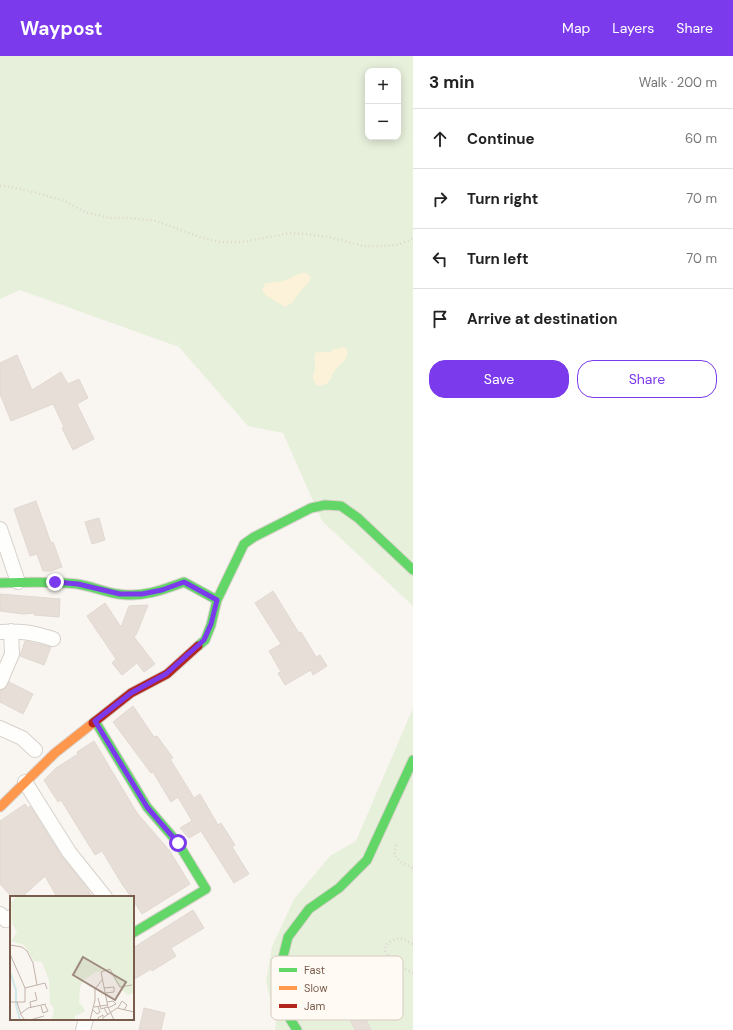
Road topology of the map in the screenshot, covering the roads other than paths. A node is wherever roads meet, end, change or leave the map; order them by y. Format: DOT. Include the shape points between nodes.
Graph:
graph roads {
  1 [pos="0,529"];
  2 [pos="413,570"];
  3 [pos="18,582"];
  4 [pos="0,583"];
  5 [pos="217,600"];
  6 [pos="5,632"];
  7 [pos="53,639"];
  8 [pos="0,682"];
  9 [pos="95,721"];
  10 [pos="0,728"];
  11 [pos="35,750"];
  12 [pos="413,760"];
  13 [pos="25,782"];
  14 [pos="0,807"];
  15 [pos="104,896"];
  16 [pos="134,932"];
  17 [pos="283,956"];
  18 [pos="86,1020"];
  19 [pos="291,1020"];
  20 [pos="83,1030"];
  21 [pos="297,1030"];
  1 -- 3 [label="street"];
  2 -- 5 [label="street" via="358,518 341,506 325,504 311,508 254,536 244,544"];
  3 -- 4 [label="street"];
  3 -- 5 [label="street" via="78,584 120,594 142,594 184,582"];
  5 -- 9 [label="street" via="204,640 166,674 131,693"];
  6 -- 7 [label="street" via="34,633"];
  6 -- 8 [label="street" via="12,654"];
  9 -- 13 [label="street" via="55,753"];
  9 -- 16 [label="street" via="147,807 178,843 206,889"];
  10 -- 11 [label="street" via="22,738"];
  12 -- 17 [label="street" via="367,860 339,888 309,909 288,937"];
  13 -- 14 [label="street"];
  13 -- 15 [label="street" via="69,852"];
  18 -- 20 [label="street"];
  19 -- 21 [label="street"];
}
